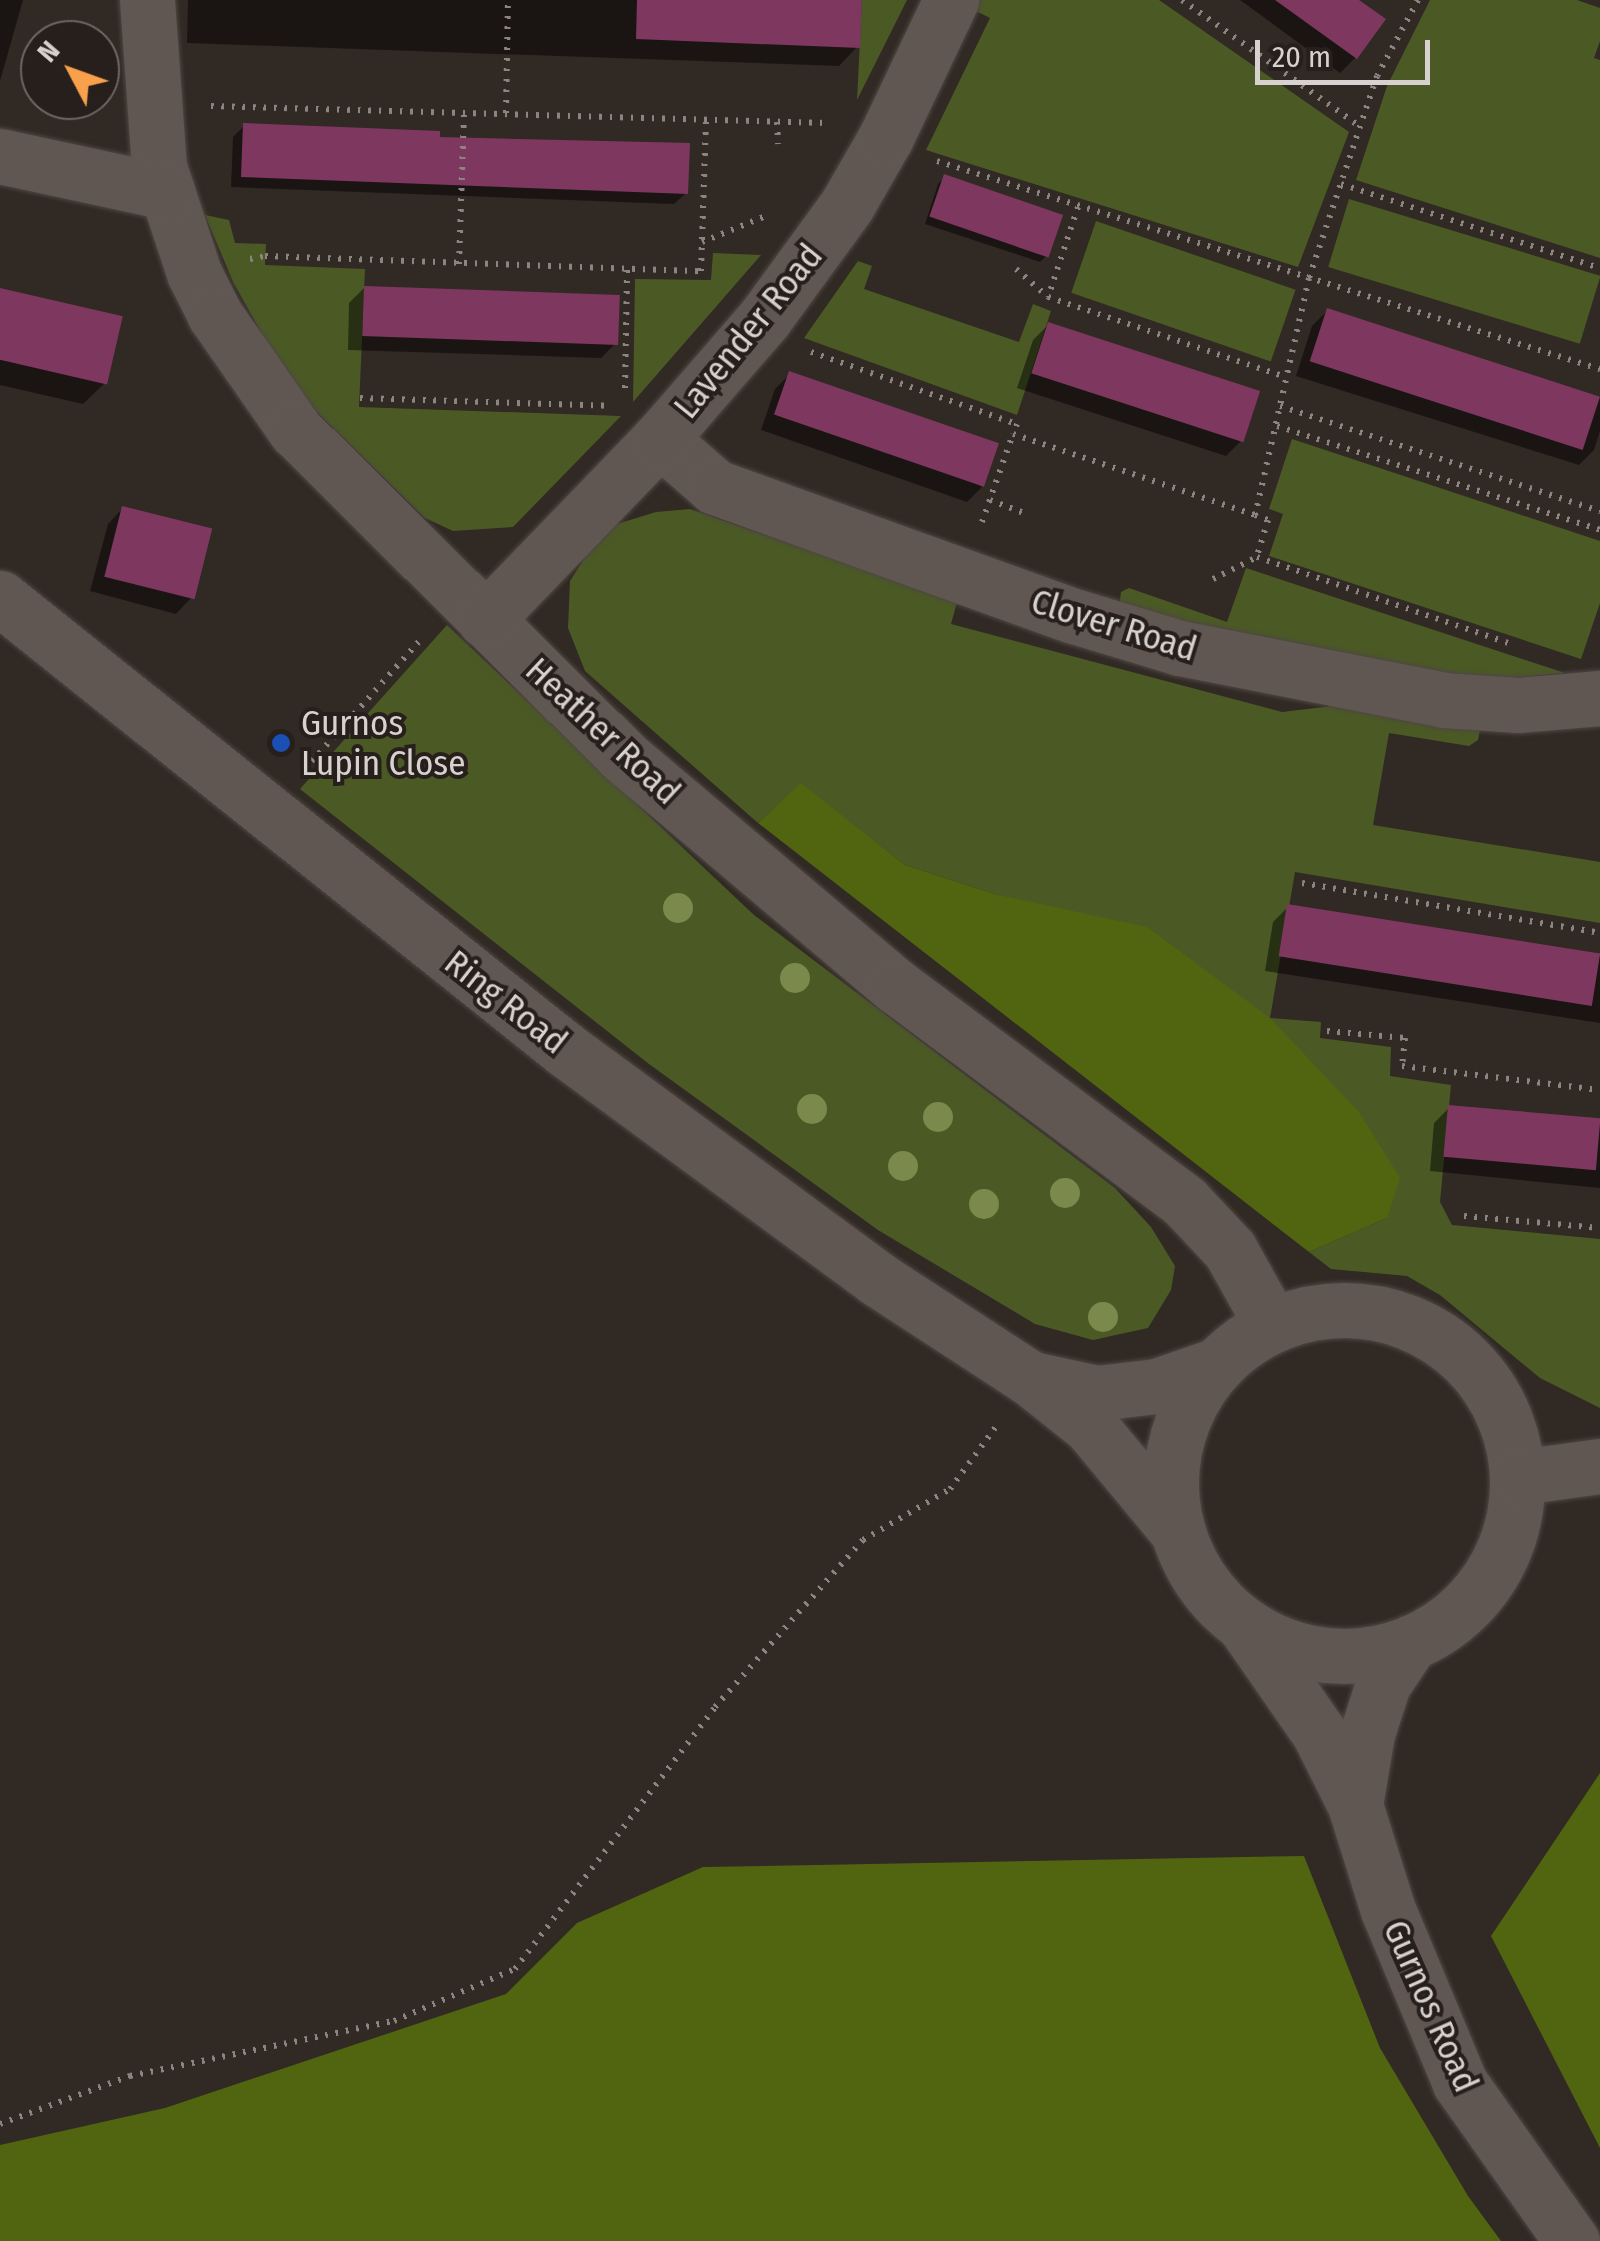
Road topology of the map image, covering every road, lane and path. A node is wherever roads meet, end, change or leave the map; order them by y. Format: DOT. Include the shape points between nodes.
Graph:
graph roads {
  1 [pos="147,0"];
  2 [pos="508,0"];
  3 [pos="951,0"];
  4 [pos="1182,0"];
  5 [pos="1416,1"];
  6 [pos="155,108"];
  7 [pos="506,113"];
  8 [pos="464,114"];
  9 [pos="706,119"];
  10 [pos="778,122"];
  11 [pos="1360,126"];
  12 [pos="886,137"];
  13 [pos="778,144"];
  14 [pos="0,156"];
  15 [pos="1341,184"];
  16 [pos="167,192"];
  17 [pos="1078,207"];
  18 [pos="778,210"];
  19 [pos="702,242"];
  20 [pos="265,256"];
  21 [pos="460,264"];
  22 [pos="1600,268"];
  23 [pos="1016,269"];
  24 [pos="628,270"];
  25 [pos="1309,278"];
  26 [pos="1048,297"];
  27 [pos="764,319"];
  28 [pos="1600,369"];
  29 [pos="1286,377"];
  30 [pos="360,398"];
  31 [pos="1280,406"];
  32 [pos="1277,426"];
  33 [pos="1013,434"];
  34 [pos="660,439"];
  35 [pos="1005,461"];
  36 [pos="990,500"];
  37 [pos="1600,511"];
  38 [pos="1026,514"];
  39 [pos="1256,516"];
  40 [pos="1600,530"];
  41 [pos="1256,557"];
  42 [pos="1213,579"];
  43 [pos="0,598"];
  44 [pos="473,607"];
  45 [pos="1527,650"];
  46 [pos="1600,698"];
  47 [pos="267,811"];
  48 [pos="1302,883"];
  49 [pos="1600,933"];
  50 [pos="1327,1031"];
  51 [pos="1600,1090"];
  52 [pos="1464,1216"];
  53 [pos="1600,1228"];
  54 [pos="1270,1322"];
  55 [pos="1217,1365"];
  56 [pos="1031,1378"];
  57 [pos="1600,1466"];
  58 [pos="1519,1477"];
  59 [pos="1178,1532"];
  60 [pos="1244,1624"];
  61 [pos="1411,1642"];
  62 [pos="1355,1805"];
  63 [pos="0,2124"];
  64 [pos="1572,2241"];
  1 -- 6 [label="street, Heather Road"];
  2 -- 7 [label="path"];
  3 -- 12 [label="street, Lavender Road"];
  4 -- 11 [label="path"];
  5 -- 11 [label="path"];
  6 -- 8 [label="path"];
  6 -- 16 [label="street, Heather Road" via="158,167"];
  7 -- 8 [label="path"];
  7 -- 9 [label="path"];
  8 -- 21 [label="path"];
  9 -- 10 [label="path"];
  9 -- 19 [label="path"];
  10 -- 12 [label="path" via="860,124"];
  10 -- 13 [label="path"];
  11 -- 15 [label="path"];
  12 -- 17 [label="path" via="916,154"];
  12 -- 27 [label="street, Lavender Road" via="847,205"];
  14 -- 16 [label="street"];
  15 -- 22 [label="path"];
  15 -- 25 [label="path"];
  16 -- 44 [label="street, Heather Road" via="215,315 296,431"];
  17 -- 25 [label="path"];
  17 -- 26 [label="path"];
  18 -- 19 [label="path"];
  19 -- 24 [label="path" via="701,271"];
  20 -- 21 [label="path"];
  21 -- 24 [label="path"];
  23 -- 26 [label="path"];
  24 -- 30 [label="path" via="624,406"];
  25 -- 28 [label="path"];
  25 -- 29 [label="path"];
  26 -- 29 [label="path"];
  27 -- 33 [label="path" via="799,348 1017,424"];
  27 -- 34 [label="street, Lavender Road"];
  29 -- 31 [label="path"];
  31 -- 32 [label="path"];
  31 -- 37 [label="path"];
  32 -- 39 [label="path"];
  32 -- 40 [label="path"];
  33 -- 35 [label="path"];
  33 -- 39 [label="path"];
  34 -- 44 [label="street, Lavender Road"];
  34 -- 46 [label="street, Clover Road" via="715,486 1180,648 1444,700 1518,705"];
  36 -- 38 [label="path"];
  39 -- 41 [label="path" via="1268,520"];
  41 -- 42 [label="path"];
  41 -- 45 [label="path"];
  43 -- 47 [label="street, Ring Road"];
  44 -- 47 [label="path"];
  44 -- 54 [label="street, Heather Road" via="622,755 897,987 1185,1202 1230,1250"];
  47 -- 56 [label="street, Ring Road" via="566,1050 876,1278"];
  48 -- 49 [label="path"];
  50 -- 51 [label="path" via="1405,1038 1402,1066"];
  52 -- 53 [label="path"];
  54 -- 55 [label="street, Gurnos Road"];
  54 -- 58 [label="street, Gurnos Road" via="1368,1309 1444,1338 1499,1399"];
  55 -- 56 [label="street, Ring Road" via="1157,1386 1097,1393"];
  55 -- 59 [label="street, Gurnos Road" via="1194,1392 1172,1450 1170,1506"];
  56 -- 59 [label="street, Ring Road" via="1090,1426"];
  56 -- 63 [label="path" via="950,1489 862,1540 728,1693 514,1968 394,2021 130,2076"];
  57 -- 58 [label="street"];
  58 -- 61 [label="street, Gurnos Road" via="1511,1537 1483,1590 1439,1630"];
  59 -- 60 [label="street, Gurnos Road" via="1187,1562 1222,1608"];
  60 -- 61 [label="street, Gurnos Road" via="1268,1641 1324,1656 1384,1654"];
  60 -- 62 [label="street, Gurnos Road" via="1320,1734"];
  61 -- 62 [label="street, Gurnos Road" via="1383,1684"];
  62 -- 64 [label="street, Gurnos Road" via="1388,1910 1460,2082"];
}
